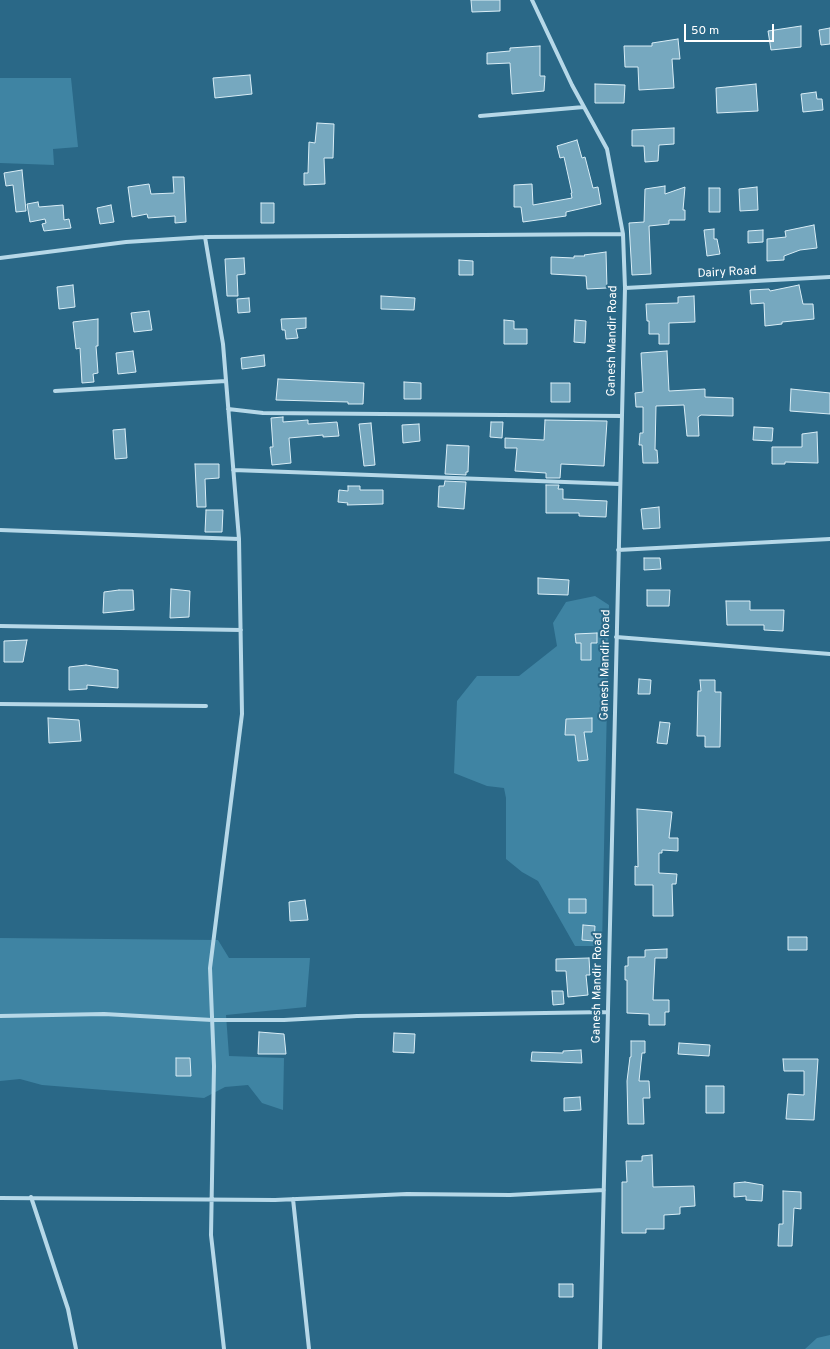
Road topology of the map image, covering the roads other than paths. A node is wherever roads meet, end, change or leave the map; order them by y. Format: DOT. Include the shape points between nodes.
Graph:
graph roads {
  1 [pos="532,0"];
  2 [pos="584,107"];
  3 [pos="480,116"];
  4 [pos="624,234"];
  5 [pos="205,237"];
  6 [pos="0,258"];
  7 [pos="830,277"];
  8 [pos="625,288"];
  9 [pos="226,381"];
  10 [pos="55,391"];
  11 [pos="228,409"];
  12 [pos="622,416"];
  13 [pos="234,470"];
  14 [pos="620,484"];
  15 [pos="0,530"];
  16 [pos="240,539"];
  17 [pos="830,539"];
  18 [pos="618,550"];
  19 [pos="0,626"];
  20 [pos="241,630"];
  21 [pos="616,637"];
  22 [pos="830,654"];
  23 [pos="0,704"];
  24 [pos="206,706"];
  25 [pos="608,1012"];
  26 [pos="0,1016"];
  27 [pos="212,1020"];
  28 [pos="604,1190"];
  29 [pos="31,1197"];
  30 [pos="0,1198"];
  31 [pos="294,1199"];
  32 [pos="211,1201"];
  33 [pos="76,1349"];
  34 [pos="224,1349"];
  35 [pos="309,1349"];
  36 [pos="600,1349"];
  1 -- 2 [label="street, Ganesh Mandir Road"];
  2 -- 3 [label="street"];
  2 -- 4 [label="street, Ganesh Mandir Road" via="607,149"];
  4 -- 5 [label="street"];
  4 -- 8 [label="street, Ganesh Mandir Road"];
  5 -- 6 [label="street" via="126,242"];
  5 -- 9 [label="street" via="223,344"];
  7 -- 8 [label="street, Dairy Road"];
  8 -- 12 [label="street, Ganesh Mandir Road"];
  9 -- 10 [label="street"];
  9 -- 11 [label="street"];
  11 -- 12 [label="street" via="263,413"];
  11 -- 13 [label="street"];
  12 -- 14 [label="street, Ganesh Mandir Road"];
  13 -- 14 [label="street"];
  13 -- 16 [label="street"];
  14 -- 18 [label="street, Ganesh Mandir Road"];
  15 -- 16 [label="street"];
  16 -- 20 [label="street"];
  17 -- 18 [label="street"];
  18 -- 21 [label="street, Ganesh Mandir Road"];
  19 -- 20 [label="street"];
  20 -- 27 [label="street" via="242,714 210,968"];
  21 -- 22 [label="street"];
  21 -- 25 [label="street, Ganesh Mandir Road"];
  23 -- 24 [label="street"];
  25 -- 27 [label="street"];
  25 -- 28 [label="street, Ganesh Mandir Road"];
  26 -- 27 [label="street" via="104,1014"];
  27 -- 32 [label="street" via="214,1066"];
  28 -- 31 [label="street" via="510,1195 407,1194"];
  28 -- 36 [label="street, Ganesh Mandir Road"];
  29 -- 30 [label="street"];
  29 -- 32 [label="street"];
  29 -- 33 [label="street" via="68,1309"];
  31 -- 32 [label="street"];
  31 -- 35 [label="street"];
  32 -- 34 [label="street" via="211,1236"];
}
